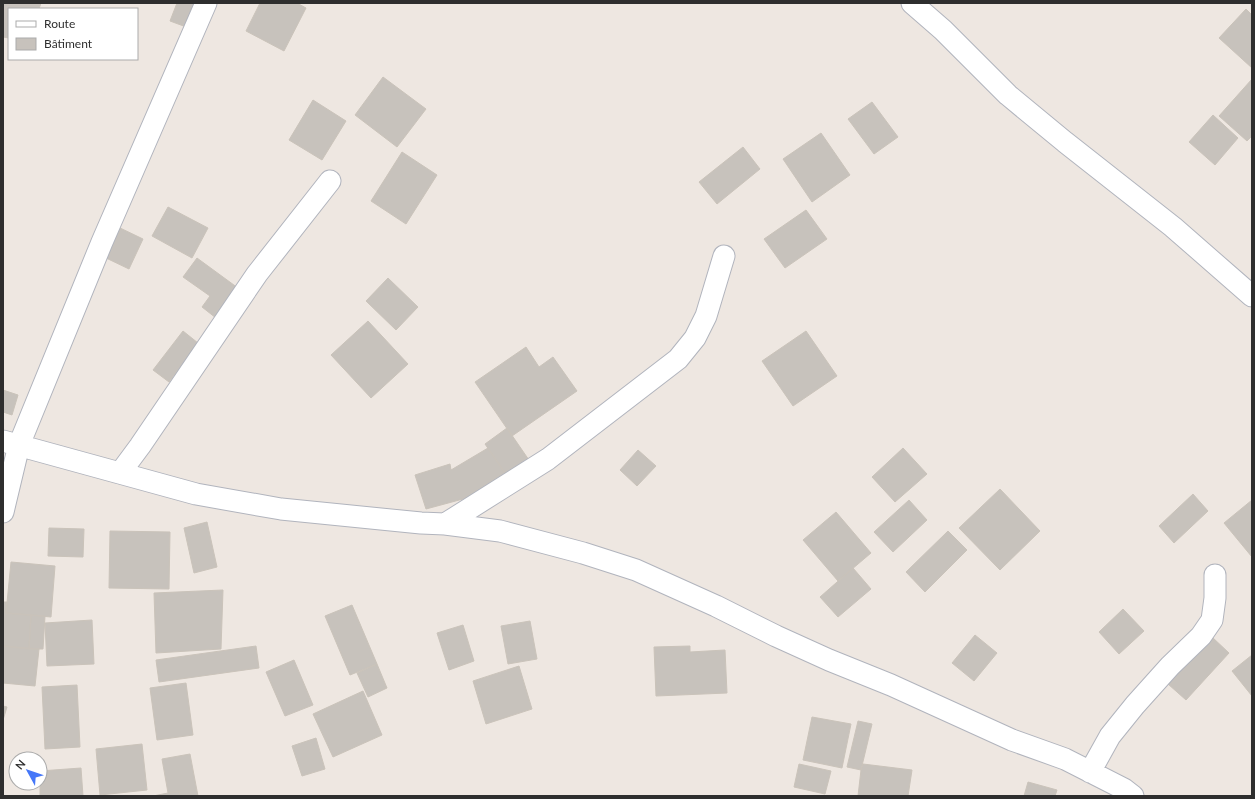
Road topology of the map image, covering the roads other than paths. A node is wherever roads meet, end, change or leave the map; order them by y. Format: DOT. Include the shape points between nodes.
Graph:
graph roads {
  1 [pos="206,3"];
  2 [pos="912,3"];
  3 [pos="330,181"];
  4 [pos="724,256"];
  5 [pos="1252,296"];
  6 [pos="11,443"];
  7 [pos="120,473"];
  8 [pos="3,512"];
  9 [pos="445,524"];
  10 [pos="1215,575"];
  11 [pos="1090,772"];
  12 [pos="1132,796"];
  1 -- 6 [label="street"];
  2 -- 5 [label="street" via="1008,95 1173,227"];
  3 -- 7 [label="street" via="257,274"];
  4 -- 9 [label="street" via="706,316 695,338 678,359 548,459"];
  6 -- 7 [label="street"];
  6 -- 8 [label="street"];
  7 -- 9 [label="street" via="196,494 281,509"];
  9 -- 11 [label="street" via="500,531 636,570 829,660"];
  10 -- 11 [label="street" via="1212,620 1201,636 1170,666 1110,736"];
  11 -- 12 [label="street" via="1124,789"];
}
